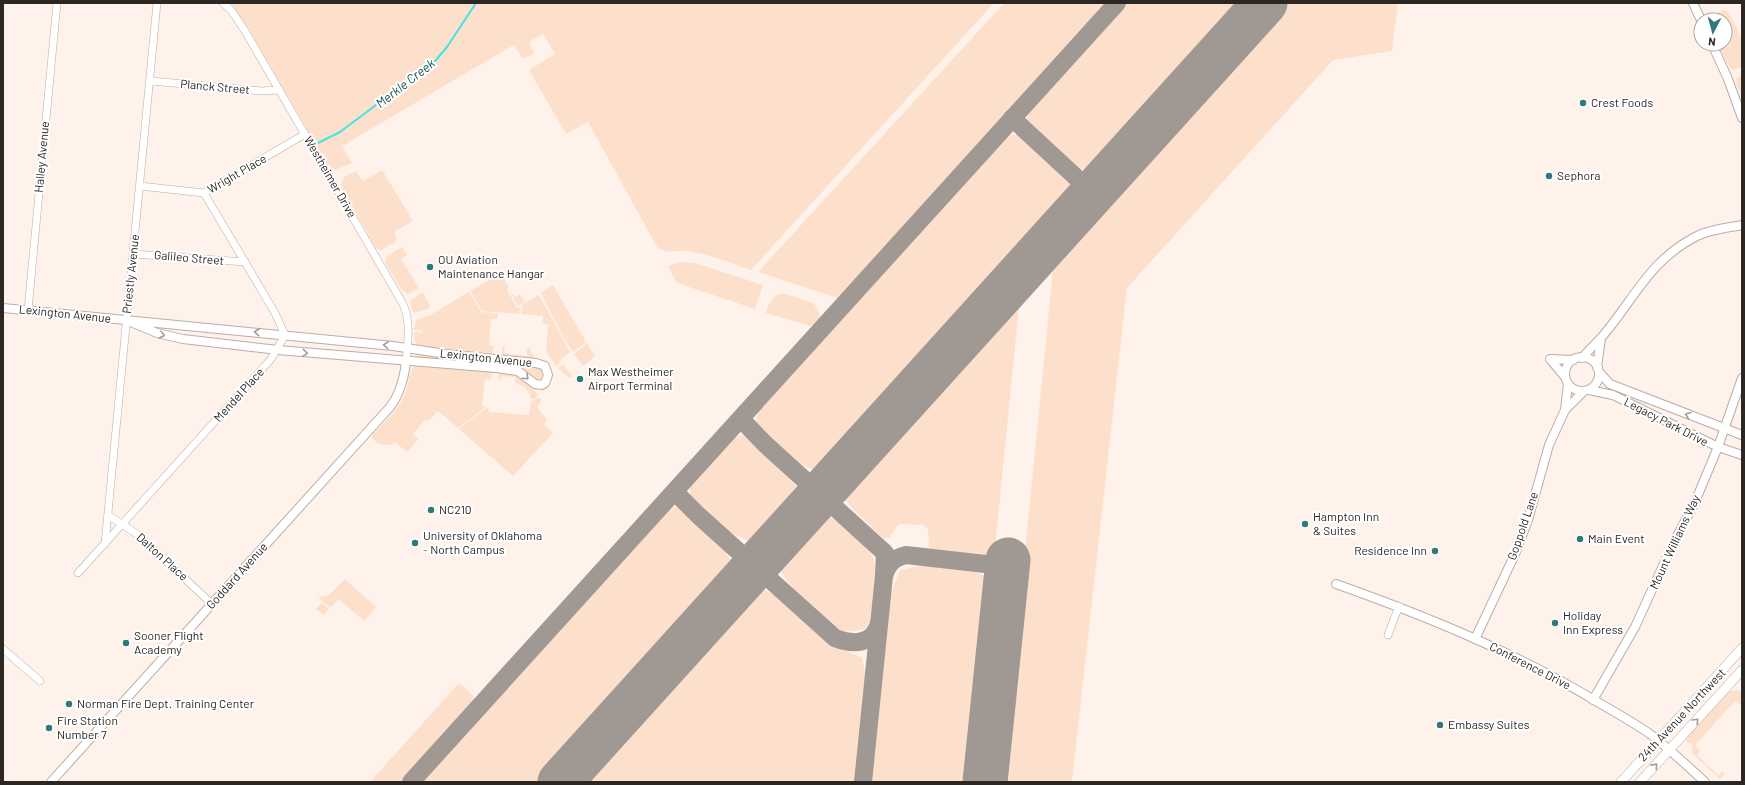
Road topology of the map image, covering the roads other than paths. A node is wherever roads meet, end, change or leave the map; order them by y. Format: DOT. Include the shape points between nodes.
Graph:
graph roads {
  1 [pos="57,3"];
  2 [pos="157,3"];
  3 [pos="223,3"];
  4 [pos="1716,52"];
  5 [pos="151,81"];
  6 [pos="279,90"];
  7 [pos="1742,118"];
  8 [pos="306,134"];
  9 [pos="140,186"];
  10 [pos="204,193"];
  11 [pos="1742,225"];
  12 [pos="133,254"];
  13 [pos="245,262"];
  14 [pos="3,308"];
  15 [pos="28,310"];
  16 [pos="126,320"];
  17 [pos="286,335"];
  18 [pos="1602,337"];
  19 [pos="408,348"];
  20 [pos="278,350"];
  21 [pos="1582,358"];
  22 [pos="1573,360"];
  23 [pos="406,362"];
  24 [pos="1598,369"];
  25 [pos="1742,378"];
  26 [pos="1567,381"];
  27 [pos="1587,390"];
  28 [pos="1565,410"];
  29 [pos="1724,429"];
  30 [pos="1742,435"];
  31 [pos="1718,447"];
  32 [pos="1742,455"];
  33 [pos="108,515"];
  34 [pos="122,524"];
  35 [pos="105,544"];
  36 [pos="78,573"];
  37 [pos="1336,584"];
  38 [pos="212,604"];
  39 [pos="1399,606"];
  40 [pos="1388,635"];
  41 [pos="1475,639"];
  42 [pos="1742,648"];
  43 [pos="3,649"];
  44 [pos="1742,670"];
  45 [pos="40,681"];
  46 [pos="1594,700"];
  47 [pos="1658,741"];
  48 [pos="1669,750"];
  49 [pos="51,782"];
  50 [pos="1621,782"];
  51 [pos="1640,782"];
  52 [pos="1705,782"];
  1 -- 15 [label="street, Halley Avenue"];
  2 -- 5 [label="street, Priestly Avenue"];
  3 -- 6 [label="street, Westheimer Drive" via="236,17"];
  4 -- 7 [label="street"];
  5 -- 6 [label="street, Planck Street" via="261,91"];
  5 -- 9 [label="street, Priestly Avenue"];
  6 -- 8 [label="street, Westheimer Drive"];
  8 -- 10 [label="street, Wright Place"];
  8 -- 19 [label="street, Westheimer Drive" via="407,312"];
  9 -- 10 [label="street, Wright Place"];
  9 -- 12 [label="street, Priestly Avenue"];
  10 -- 13 [label="street"];
  11 -- 18 [label="street" via="1698,236 1663,259 1647,276"];
  12 -- 13 [label="street, Galileo Street"];
  12 -- 16 [label="street, Priestly Avenue"];
  13 -- 17 [label="street"];
  14 -- 15 [label="street, Lexington Avenue"];
  15 -- 16 [label="street, Lexington Avenue"];
  17 -- 16 [label="street, Lexington Avenue, one-way"];
  16 -- 20 [label="street, Lexington Avenue, one-way" via="170,336"];
  16 -- 33 [label="street, Priestly Avenue"];
  19 -- 17 [label="street, Lexington Avenue, one-way"];
  17 -- 20 [label="street, Mendel Place"];
  18 -- 21 [label="street"];
  18 -- 24 [label="street"];
  19 -- 23 [label="street, Westheimer Drive"];
  23 -- 19 [label="street, Lexington Avenue, one-way" via="434,362 515,370 538,385 545,383 548,375 545,366 536,363"];
  20 -- 23 [label="street, Lexington Avenue, one-way"];
  20 -- 34 [label="street, Mendel Place"];
  21 -- 22 [label="street"];
  21 -- 24 [label="street" via="1589,359"];
  22 -- 26 [label="street" via="1566,367"];
  22 -- 26 [label="street" via="1550,359"];
  23 -- 38 [label="street, Goddard Avenue" via="402,386 390,407"];
  24 -- 27 [label="street" via="1597,382"];
  29 -- 24 [label="street, Legacy Park Drive, one-way" via="1610,384"];
  25 -- 29 [label="street, Mount Williams Way"];
  26 -- 27 [label="street" via="1575,390"];
  26 -- 28 [label="street, Goppold Lane"];
  27 -- 28 [label="street, Goppold Lane"];
  27 -- 31 [label="street, Legacy Park Drive" via="1613,395"];
  28 -- 41 [label="street, Goppold Lane" via="1549,445 1528,520 1515,554"];
  29 -- 30 [label="street, Legacy Park Drive"];
  29 -- 31 [label="street, Mount Williams Way"];
  31 -- 32 [label="street, Legacy Park Drive"];
  31 -- 46 [label="street, Mount Williams Way" via="1695,502 1635,627"];
  33 -- 34 [label="street, Dalton Place"];
  33 -- 35 [label="street, Priestly Avenue"];
  34 -- 35 [label="street, Mendel Place"];
  34 -- 38 [label="street, Dalton Place" via="137,534"];
  35 -- 36 [label="street, Mendel Place"];
  37 -- 39 [label="street, Conference Drive"];
  38 -- 49 [label="street, Goddard Avenue"];
  39 -- 40 [label="street"];
  39 -- 41 [label="street, Conference Drive"];
  41 -- 46 [label="street, Conference Drive"];
  42 -- 47 [label="main road, 24th Avenue Northwest"];
  43 -- 45 [label="street"];
  48 -- 44 [label="main road, 24th Avenue Northwest, one-way"];
  46 -- 47 [label="street, Conference Drive"];
  47 -- 48 [label="street, Conference Drive"];
  47 -- 50 [label="main road, 24th Avenue Northwest"];
  51 -- 48 [label="main road, 24th Avenue Northwest, one-way"];
  48 -- 52 [label="street, Conference Drive"];
}
